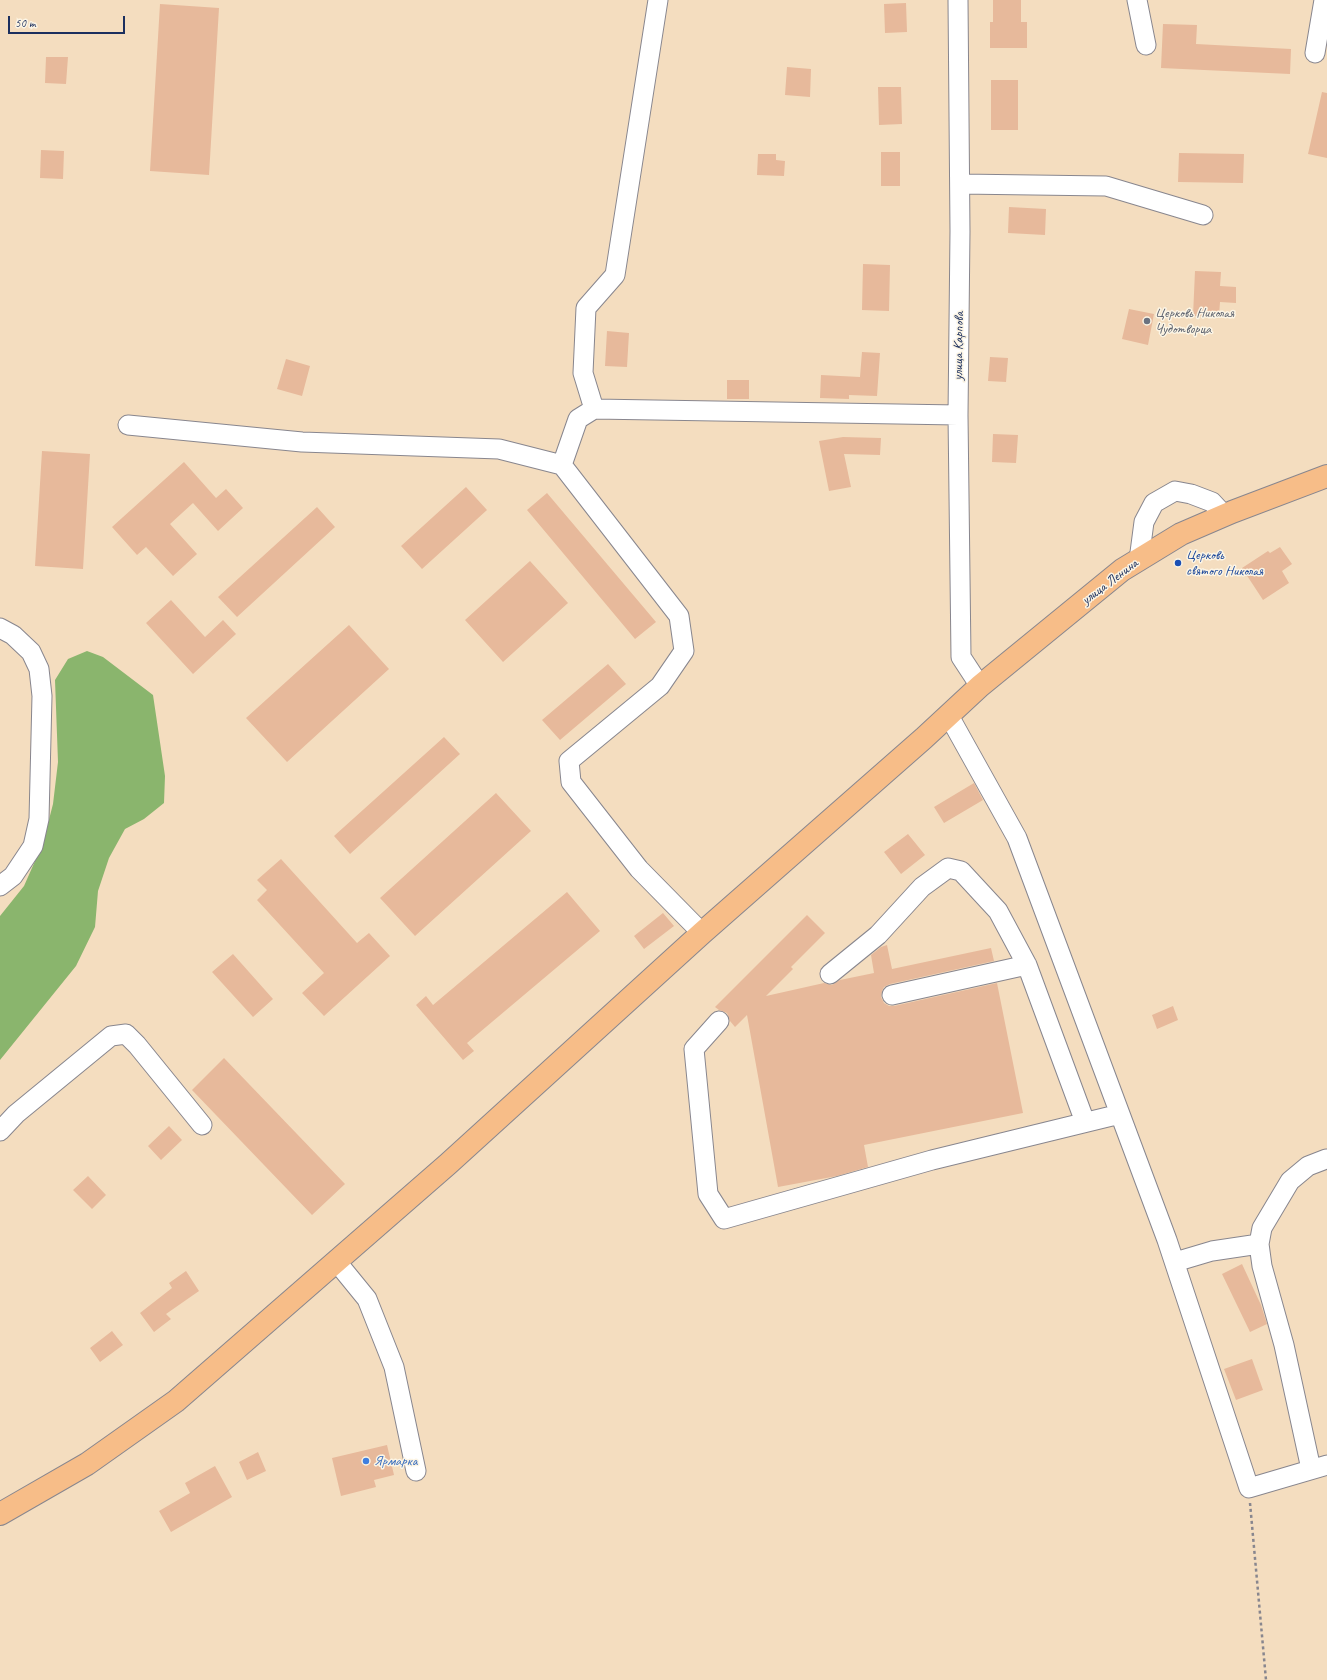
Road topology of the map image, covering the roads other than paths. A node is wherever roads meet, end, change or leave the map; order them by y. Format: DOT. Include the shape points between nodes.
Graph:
graph roads {
  1 [pos="658,0"];
  2 [pos="958,0"];
  3 [pos="1138,0"];
  4 [pos="1324,0"];
  5 [pos="1146,46"];
  6 [pos="1315,53"];
  7 [pos="960,184"];
  8 [pos="1203,214"];
  9 [pos="594,409"];
  10 [pos="958,415"];
  11 [pos="128,425"];
  12 [pos="562,465"];
  13 [pos="1327,476"];
  14 [pos="1224,515"];
  15 [pos="1139,560"];
  16 [pos="0,628"];
  17 [pos="980,686"];
  18 [pos="949,716"];
  19 [pos="0,886"];
  20 [pos="702,933"];
  21 [pos="1027,965"];
  22 [pos="830,974"];
  23 [pos="892,995"];
  24 [pos="719,1021"];
  25 [pos="1120,1114"];
  26 [pos="1084,1122"];
  27 [pos="202,1125"];
  28 [pos="0,1131"];
  29 [pos="1326,1159"];
  30 [pos="1259,1244"];
  31 [pos="336,1261"];
  32 [pos="1175,1262"];
  33 [pos="1319,1467"];
  34 [pos="416,1471"];
  35 [pos="0,1514"];
  1 -- 9 [label="street" via="615,275 586,308 583,373"];
  2 -- 7 [label="street, улица Карпова"];
  3 -- 5 [label="street"];
  4 -- 6 [label="street"];
  7 -- 8 [label="street" via="1106,186"];
  7 -- 10 [label="street, улица Карпова"];
  9 -- 10 [label="street"];
  9 -- 12 [label="street" via="578,419"];
  10 -- 17 [label="street, улица Карпова" via="961,657"];
  11 -- 12 [label="street" via="302,442 499,449"];
  12 -- 20 [label="street" via="680,616 684,651 660,686 569,761 571,782 639,870"];
  13 -- 14 [label="main road, улица Ленина"];
  14 -- 15 [label="main road, улица Ленина" via="1181,534"];
  14 -- 15 [label="street" via="1212,502 1175,491 1154,503 1144,522"];
  15 -- 17 [label="main road, улица Ленина" via="1122,570"];
  16 -- 19 [label="street" via="13,635 31,652 39,669 42,696 39,819 33,846 13,876"];
  17 -- 18 [label="main road, улица Ленина"];
  18 -- 20 [label="main road, улица Ленина"];
  18 -- 25 [label="street" via="1017,838"];
  20 -- 31 [label="main road, улица Ленина" via="448,1164"];
  21 -- 22 [label="street" via="998,911 961,870 948,868 922,887 878,935"];
  21 -- 23 [label="street"];
  21 -- 26 [label="street"];
  24 -- 26 [label="street" via="694,1049 708,1194 724,1219 932,1160"];
  25 -- 26 [label="street"];
  25 -- 32 [label="street"];
  27 -- 28 [label="street" via="137,1044 126,1034 111,1036 16,1114"];
  29 -- 30 [label="street" via="1308,1166 1290,1180 1262,1228"];
  30 -- 32 [label="street" via="1212,1251"];
  30 -- 33 [label="street" via="1262,1266"];
  31 -- 34 [label="street" via="367,1299 394,1367"];
  31 -- 35 [label="main road, улица Ленина" via="176,1401 87,1464"];
  32 -- 33 [label="street" via="1249,1488"];
}
